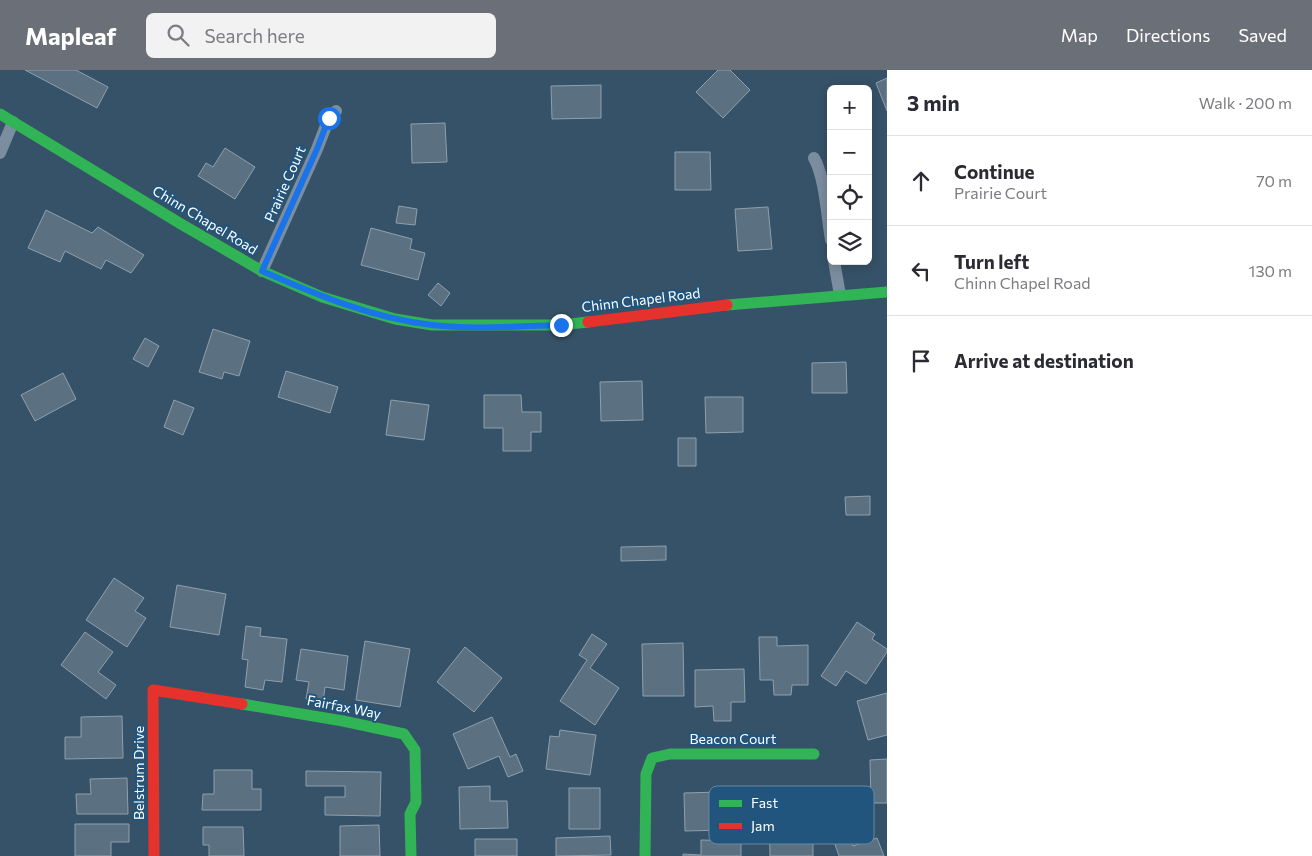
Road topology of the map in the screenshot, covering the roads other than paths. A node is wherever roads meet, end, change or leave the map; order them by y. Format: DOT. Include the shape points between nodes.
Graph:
graph roads {
  1 [pos="336,111"];
  2 [pos="0,114"];
  3 [pos="13,122"];
  4 [pos="0,153"];
  5 [pos="814,158"];
  6 [pos="828,220"];
  7 [pos="835,265"];
  8 [pos="262,271"];
  9 [pos="887,292"];
  10 [pos="840,295"];
  11 [pos="153,690"];
  12 [pos="814,754"];
  13 [pos="154,856"];
  14 [pos="411,856"];
  15 [pos="645,856"];
  1 -- 8 [label="street, Prairie Court" via="329,118"];
  2 -- 3 [label="street, Chinn Chapel Road"];
  3 -- 4 [label="street"];
  3 -- 8 [label="street, Chinn Chapel Road"];
  5 -- 6 [label="street"];
  7 -- 10 [label="street"];
  8 -- 10 [label="street, Chinn Chapel Road" via="322,297 395,319 432,325 561,325"];
  9 -- 10 [label="street, Chinn Chapel Road"];
  11 -- 13 [label="street, Belstrum Drive"];
  11 -- 14 [label="street, Fairfax Way" via="343,720 404,734 415,750 416,802 410,814"];
  12 -- 15 [label="street, Beacon Court" via="670,754 652,758 646,774"];
}
